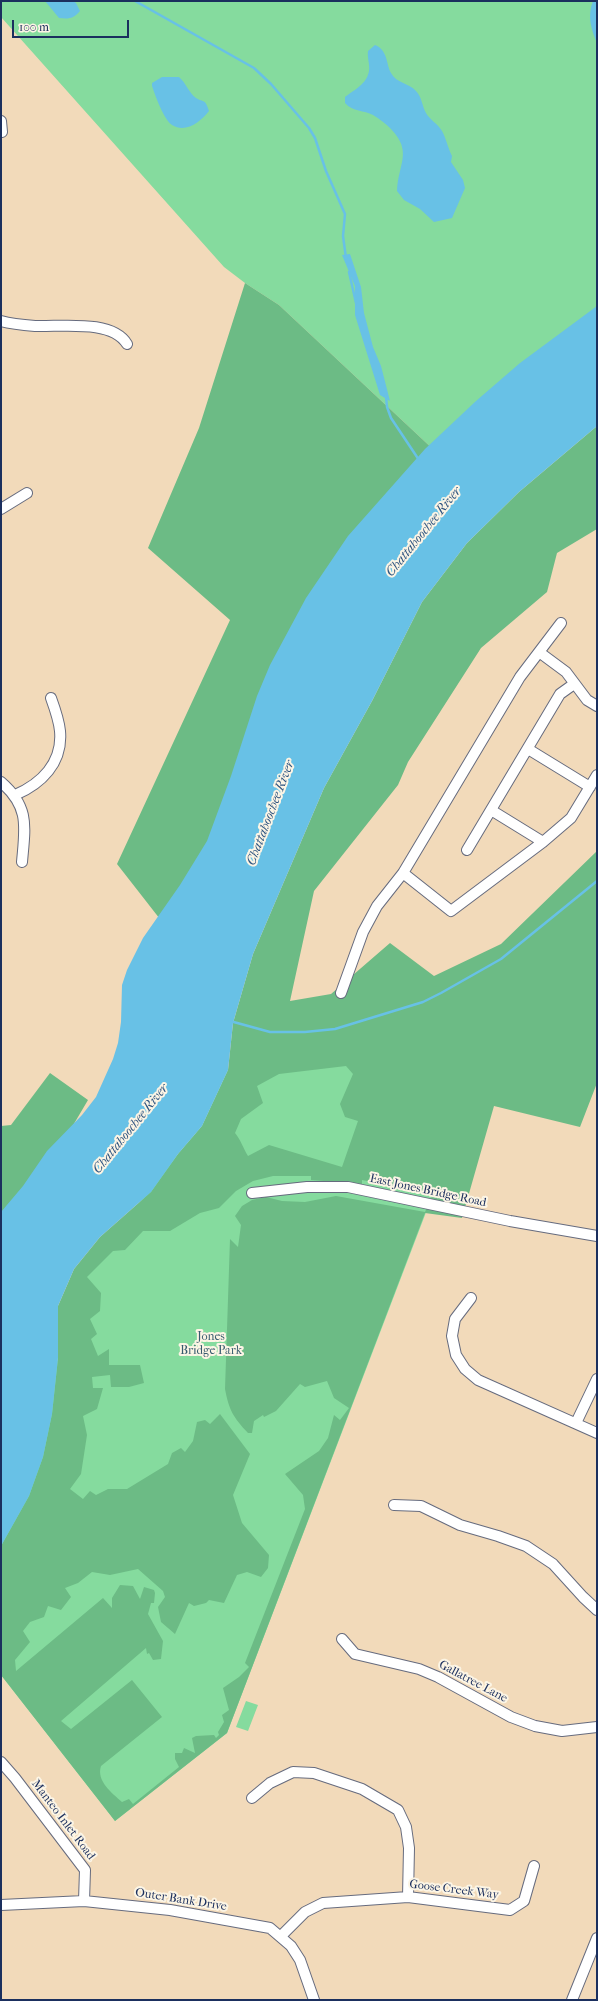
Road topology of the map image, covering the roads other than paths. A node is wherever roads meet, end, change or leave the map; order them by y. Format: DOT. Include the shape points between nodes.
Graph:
graph roads {
  1 [pos="1,121"];
  2 [pos="2,132"];
  3 [pos="1,322"];
  4 [pos="127,344"];
  5 [pos="27,493"];
  6 [pos="1,509"];
  7 [pos="561,623"];
  8 [pos="539,652"];
  9 [pos="574,684"];
  10 [pos="52,698"];
  11 [pos="597,706"];
  12 [pos="528,749"];
  13 [pos="597,775"];
  14 [pos="1,782"];
  15 [pos="590,787"];
  16 [pos="15,795"];
  17 [pos="491,810"];
  18 [pos="543,842"];
  19 [pos="467,850"];
  20 [pos="22,862"];
  21 [pos="402,873"];
  22 [pos="341,993"];
  23 [pos="252,1193"];
  24 [pos="597,1236"];
  25 [pos="470,1298"];
  26 [pos="597,1379"];
  27 [pos="576,1423"];
  28 [pos="597,1433"];
  29 [pos="394,1505"];
  30 [pos="597,1610"];
  31 [pos="342,1639"];
  32 [pos="597,1727"];
  33 [pos="1,1762"];
  34 [pos="252,1798"];
  35 [pos="534,1866"];
  36 [pos="408,1897"];
  37 [pos="84,1901"];
  38 [pos="1,1905"];
  39 [pos="281,1936"];
  40 [pos="597,1938"];
  41 [pos="314,2000"];
  42 [pos="572,2000"];
  1 -- 2 [label="street"];
  3 -- 4 [label="street" via="104,329 119,334"];
  5 -- 6 [label="street"];
  7 -- 8 [label="street"];
  8 -- 9 [label="street" via="566,672"];
  8 -- 21 [label="street" via="520,677"];
  9 -- 11 [label="street" via="587,700"];
  9 -- 12 [label="street" via="560,694"];
  10 -- 16 [label="street" via="60,731 57,756 51,769 40,781"];
  12 -- 15 [label="street"];
  12 -- 17 [label="street"];
  13 -- 15 [label="street"];
  14 -- 16 [label="street"];
  15 -- 18 [label="street" via="570,818"];
  16 -- 20 [label="street" via="23,814"];
  17 -- 18 [label="street"];
  17 -- 19 [label="street"];
  18 -- 21 [label="street" via="451,911"];
  21 -- 22 [label="street" via="363,932"];
  23 -- 24 [label="street, East Jones Bridge Road" via="307,1187 348,1187 510,1221"];
  25 -- 27 [label="street" via="455,1319 452,1336 456,1355 465,1369 478,1380"];
  26 -- 27 [label="street"];
  27 -- 28 [label="street"];
  29 -- 30 [label="street" via="421,1506 460,1525 526,1546 553,1564"];
  31 -- 32 [label="street, Gallatree Lane" via="355,1654 432,1674 511,1717 534,1726 562,1730"];
  33 -- 37 [label="street, Manteo Inlet Road" via="85,1870"];
  34 -- 36 [label="street" via="270,1782 293,1772 314,1773 362,1789 398,1810 406,1827 409,1848"];
  35 -- 36 [label="street, Goose Creek Way" via="524,1901 510,1910"];
  36 -- 39 [label="street, Goose Creek Way" via="323,1903 305,1912"];
  37 -- 38 [label="street, Outer Bank Drive"];
  37 -- 39 [label="street, Outer Bank Drive" via="170,1910 270,1928"];
  39 -- 41 [label="street, Outer Bank Drive" via="300,1960"];
  40 -- 42 [label="street"];
}
